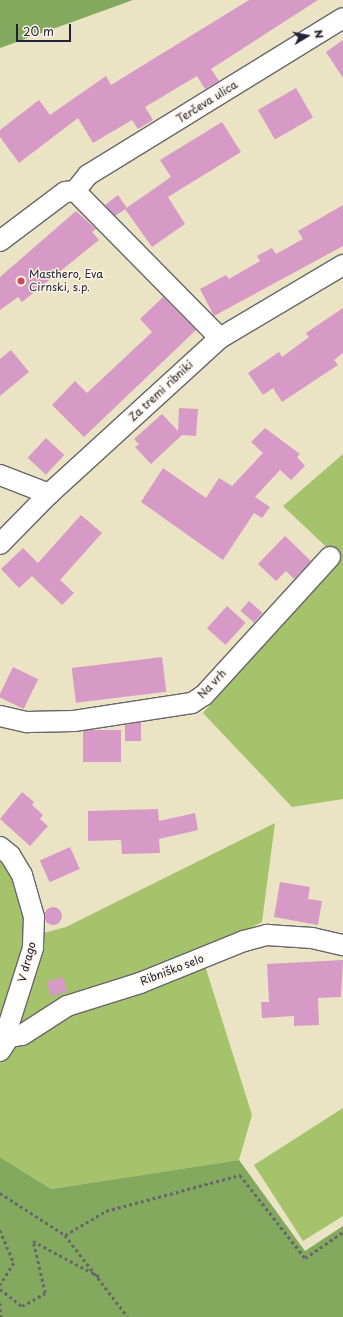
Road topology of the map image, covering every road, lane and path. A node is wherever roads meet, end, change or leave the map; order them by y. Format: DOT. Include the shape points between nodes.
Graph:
graph roads {
  1 [pos="343,18"];
  2 [pos="75,191"];
  3 [pos="0,241"];
  4 [pos="343,265"];
  5 [pos="220,338"];
  6 [pos="0,475"];
  7 [pos="49,494"];
  8 [pos="0,544"];
  9 [pos="330,557"];
  10 [pos="0,716"];
  11 [pos="0,847"];
  12 [pos="343,945"];
  13 [pos="4,1044"];
  14 [pos="0,1193"];
  15 [pos="0,1230"];
  16 [pos="343,1232"];
  17 [pos="65,1235"];
  18 [pos="100,1277"];
  19 [pos="0,1285"];
  20 [pos="0,1288"];
  21 [pos="0,1303"];
  22 [pos="1,1317"];
  23 [pos="128,1317"];
  1 -- 2 [label="street, Terčeva ulica" via="88,175"];
  2 -- 3 [label="street, Terčeva ulica" via="65,192"];
  2 -- 5 [label="street"];
  4 -- 5 [label="street, Za tremi ribniki"];
  5 -- 7 [label="street, Za tremi ribniki"];
  6 -- 7 [label="street"];
  7 -- 8 [label="street, Za tremi ribniki"];
  9 -- 10 [label="street, Na vrh" via="204,695 192,703 74,721 27,722"];
  11 -- 13 [label="street, V drago" via="22,875 34,917 33,948"];
  12 -- 13 [label="street, Ribniško selo" via="312,938 267,935 244,941 140,983 67,1006"];
  14 -- 17 [label="path"];
  15 -- 19 [label="path" via="14,1263"];
  16 -- 17 [label="path" via="305,1258 240,1175 106,1211"];
  17 -- 18 [label="path"];
  18 -- 20 [label="path" via="33,1241 45,1293 22,1306"];
  18 -- 23 [label="path"];
  21 -- 22 [label="path"];
}
